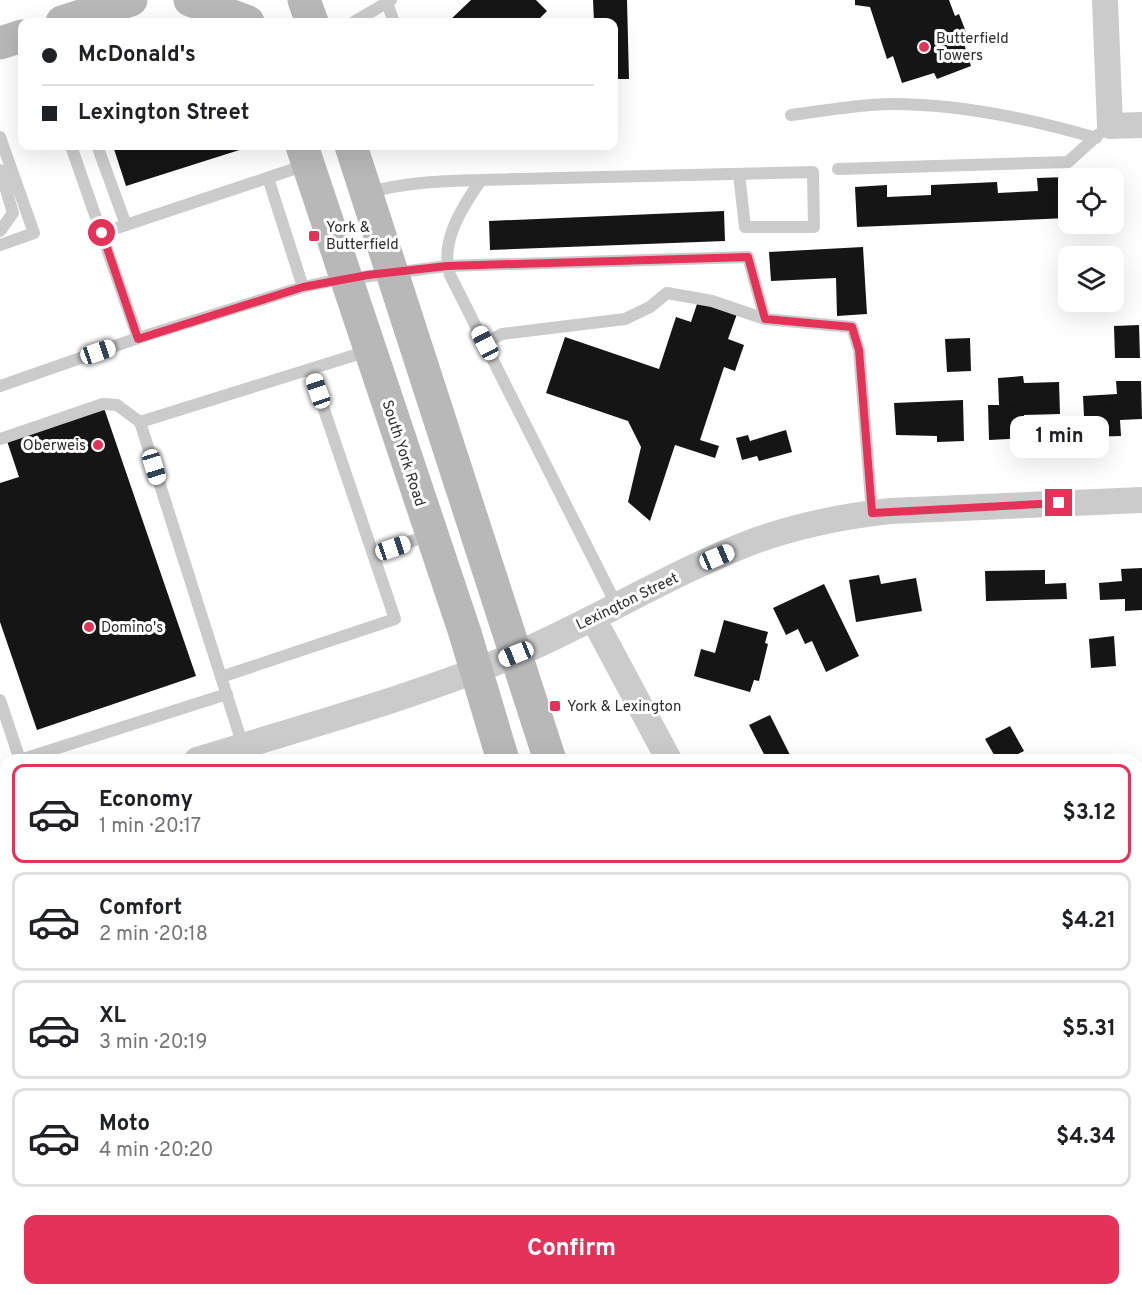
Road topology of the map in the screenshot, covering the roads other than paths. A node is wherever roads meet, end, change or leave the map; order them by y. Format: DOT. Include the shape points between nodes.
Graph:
graph roads {
  1 [pos="131,0"];
  2 [pos="190,0"];
  3 [pos="255,0"];
  4 [pos="304,0"];
  5 [pos="1106,0"];
  6 [pos="389,2"];
  7 [pos="75,18"];
  8 [pos="237,18"];
  9 [pos="260,18"];
  10 [pos="311,18"];
  11 [pos="361,18"];
  12 [pos="392,18"];
  13 [pos="18,37"];
  14 [pos="0,43"];
  15 [pos="791,115"];
  16 [pos="1142,125"];
  17 [pos="1103,132"];
  18 [pos="0,136"];
  19 [pos="72,150"];
  20 [pos="99,150"];
  21 [pos="352,150"];
  22 [pos="305,155"];
  23 [pos="838,169"];
  24 [pos="0,170"];
  25 [pos="739,174"];
  26 [pos="268,178"];
  27 [pos="481,180"];
  28 [pos="366,194"];
  29 [pos="126,225"];
  30 [pos="0,231"];
  31 [pos="102,233"];
  32 [pos="0,245"];
  33 [pos="447,266"];
  34 [pos="391,272"];
  35 [pos="345,279"];
  36 [pos="303,287"];
  37 [pos="765,319"];
  38 [pos="138,339"];
  39 [pos="485,343"];
  40 [pos="369,351"];
  41 [pos="311,371"];
  42 [pos="0,386"];
  43 [pos="140,422"];
  44 [pos="0,439"];
  45 [pos="1142,500"];
  46 [pos="872,513"];
  47 [pos="431,534"];
  48 [pos="373,554"];
  49 [pos="617,606"];
  50 [pos="593,618"];
  51 [pos="516,654"];
  52 [pos="477,670"];
  53 [pos="221,677"];
  54 [pos="227,694"];
  55 [pos="0,700"];
  56 [pos="251,750"];
  57 [pos="18,754"];
  58 [pos="39,754"];
  59 [pos="229,754"];
  60 [pos="501,754"];
  61 [pos="548,754"];
  62 [pos="666,754"];
  1 -- 7 [label="main road"];
  2 -- 8 [label="main road"];
  3 -- 9 [label="main road"];
  4 -- 10 [label="main road"];
  5 -- 17 [label="street"];
  6 -- 11 [label="lane"];
  6 -- 12 [label="lane"];
  13 -- 14 [label="main road"];
  15 -- 17 [label="lane" via="890,104 937,107"];
  16 -- 17 [label="street"];
  17 -- 23 [label="lane" via="1068,162"];
  18 -- 32 [label="lane" via="34,233"];
  19 -- 31 [label="lane"];
  20 -- 29 [label="lane"];
  21 -- 28 [label="main road"];
  22 -- 26 [label="lane"];
  22 -- 35 [label="main road, South York Road"];
  24 -- 30 [label="lane" via="13,213"];
  25 -- 25 [label="lane" via="813,172 814,227 745,227"];
  25 -- 27 [label="lane"];
  26 -- 29 [label="lane"];
  26 -- 36 [label="lane"];
  27 -- 28 [label="lane" via="397,185"];
  27 -- 33 [label="lane" via="459,213"];
  28 -- 34 [label="main road"];
  29 -- 31 [label="lane"];
  31 -- 38 [label="lane"];
  33 -- 34 [label="lane"];
  33 -- 37 [label="lane" via="748,257"];
  33 -- 39 [label="lane"];
  34 -- 35 [label="lane"];
  34 -- 51 [label="main road"];
  35 -- 36 [label="lane"];
  35 -- 40 [label="main road, South York Road"];
  36 -- 38 [label="lane"];
  37 -- 39 [label="lane" via="712,301 668,293 625,319 502,334"];
  37 -- 46 [label="lane" via="852,327 859,350"];
  38 -- 42 [label="lane"];
  39 -- 49 [label="lane"];
  40 -- 41 [label="lane"];
  40 -- 47 [label="main road, South York Road"];
  41 -- 43 [label="lane"];
  41 -- 48 [label="lane"];
  43 -- 44 [label="lane" via="117,405 103,404"];
  43 -- 53 [label="lane"];
  45 -- 46 [label="street, Lexington Street"];
  46 -- 49 [label="street, Lexington Street" via="822,521 757,541"];
  47 -- 48 [label="lane"];
  47 -- 52 [label="main road, South York Road"];
  48 -- 53 [label="lane" via="395,619"];
  49 -- 50 [label="street, Lexington Street"];
  50 -- 51 [label="street, Lexington Street"];
  50 -- 62 [label="street"];
  51 -- 52 [label="street, Lexington Street"];
  51 -- 61 [label="main road"];
  52 -- 56 [label="street, Lexington Street"];
  52 -- 60 [label="main road, South York Road"];
  53 -- 54 [label="lane"];
  54 -- 56 [label="lane"];
  54 -- 58 [label="lane"];
  55 -- 57 [label="lane"];
  56 -- 59 [label="street, Lexington Street"];
}
